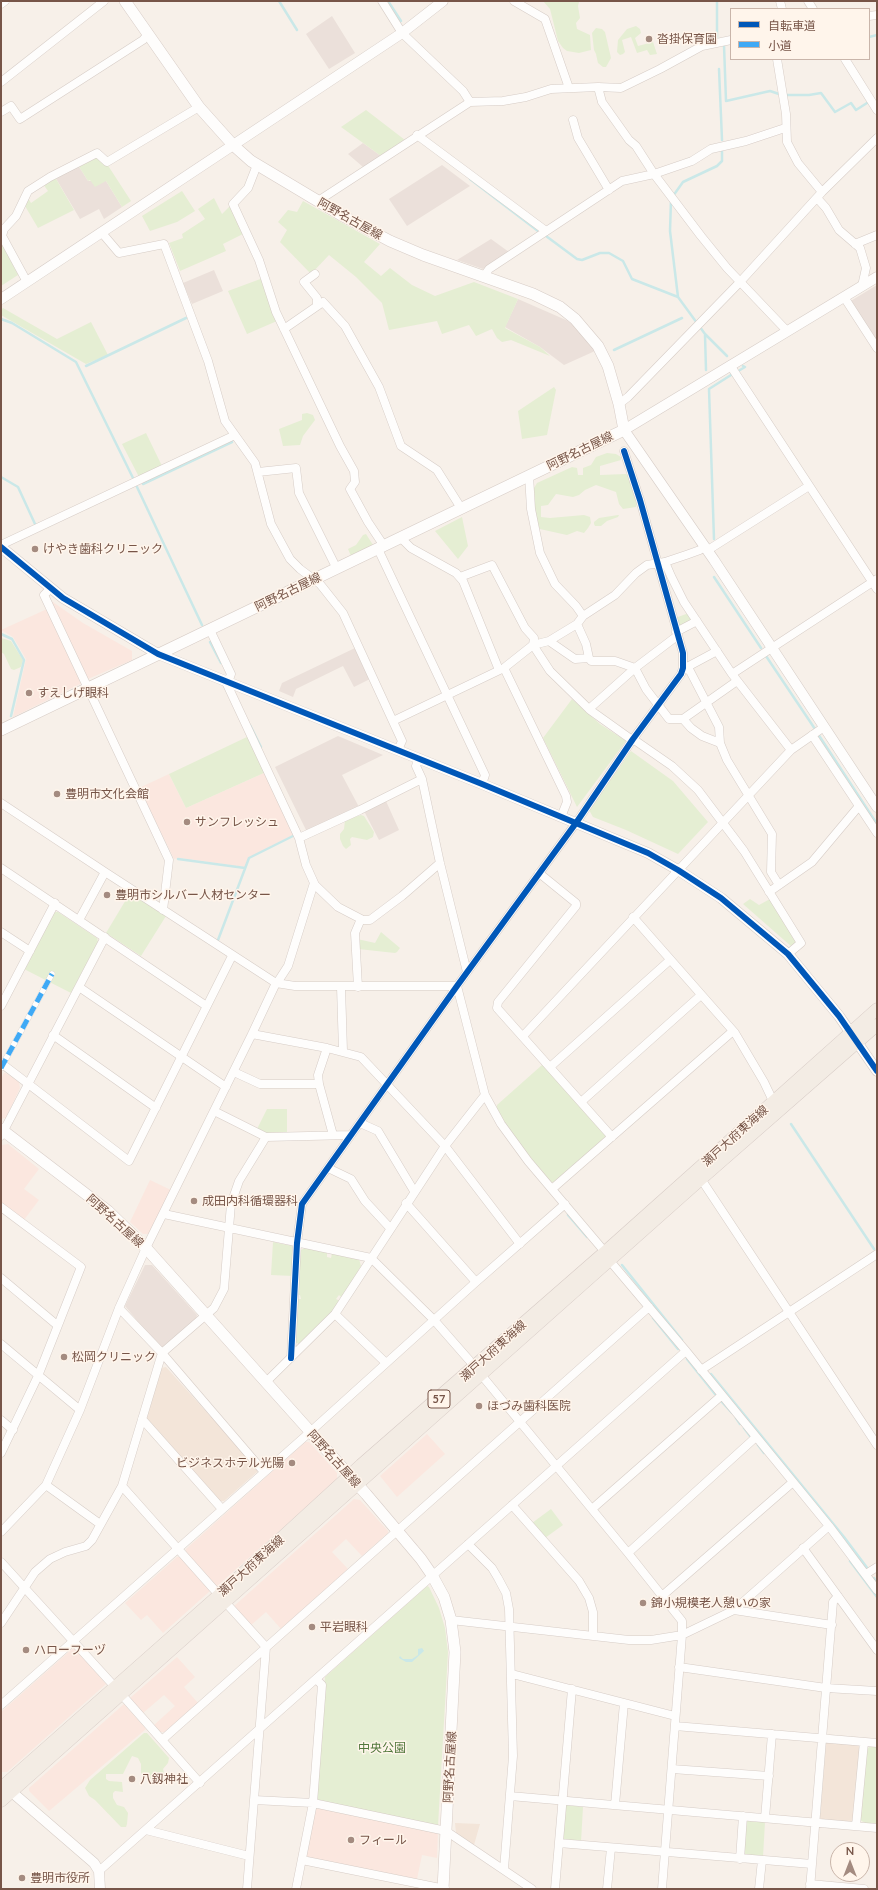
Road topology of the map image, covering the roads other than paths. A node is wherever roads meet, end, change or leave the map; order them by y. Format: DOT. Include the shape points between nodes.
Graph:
graph roads {
  1 [pos="5,1"];
  2 [pos="104,1"];
  3 [pos="125,1"];
  4 [pos="382,1"];
  5 [pos="443,1"];
  6 [pos="514,1"];
  7 [pos="1,4"];
  8 [pos="402,33"];
  9 [pos="148,34"];
  10 [pos="730,40"];
  11 [pos="777,60"];
  12 [pos="846,60"];
  13 [pos="2,80"];
  14 [pos="598,87"];
  15 [pos="569,88"];
  16 [pos="470,102"];
  17 [pos="199,107"];
  18 [pos="877,110"];
  19 [pos="1,112"];
  20 [pos="573,120"];
  21 [pos="785,128"];
  22 [pos="418,136"];
  23 [pos="877,138"];
  24 [pos="233,145"];
  25 [pos="257,165"];
  26 [pos="654,174"];
  27 [pos="610,190"];
  28 [pos="820,195"];
  29 [pos="318,201"];
  30 [pos="546,231"];
  31 [pos="102,233"];
  32 [pos="877,235"];
  33 [pos="856,244"];
  34 [pos="315,274"];
  35 [pos="484,276"];
  36 [pos="877,277"];
  37 [pos="27,282"];
  38 [pos="740,282"];
  39 [pos="862,286"];
  40 [pos="844,297"];
  41 [pos="1,299"];
  42 [pos="317,306"];
  43 [pos="284,329"];
  44 [pos="787,331"];
  45 [pos="877,348"];
  46 [pos="730,365"];
  47 [pos="619,404"];
  48 [pos="624,430"];
  49 [pos="235,434"];
  50 [pos="624,451"];
  51 [pos="258,472"];
  52 [pos="529,475"];
  53 [pos="809,486"];
  54 [pos="461,508"];
  55 [pos="401,538"];
  56 [pos="1,546"];
  57 [pos="381,547"];
  58 [pos="706,548"];
  59 [pos="662,562"];
  60 [pos="337,569"];
  61 [pos="460,577"];
  62 [pos="314,580"];
  63 [pos="875,583"];
  64 [pos="51,588"];
  65 [pos="583,616"];
  66 [pos="697,621"];
  67 [pos="577,624"];
  68 [pos="210,630"];
  69 [pos="677,634"];
  70 [pos="549,641"];
  71 [pos="533,645"];
  72 [pos="772,648"];
  73 [pos="717,650"];
  74 [pos="158,654"];
  75 [pos="589,658"];
  76 [pos="683,667"];
  77 [pos="634,668"];
  78 [pos="501,669"];
  79 [pos="735,677"];
  80 [pos="226,681"];
  81 [pos="88,689"];
  82 [pos="447,695"];
  83 [pos="707,703"];
  84 [pos="658,706"];
  85 [pos="589,709"];
  86 [pos="683,719"];
  87 [pos="393,721"];
  88 [pos="824,727"];
  89 [pos="1,730"];
  90 [pos="812,734"];
  91 [pos="632,740"];
  92 [pos="720,743"];
  93 [pos="398,750"];
  94 [pos="791,750"];
  95 [pos="419,758"];
  96 [pos="422,779"];
  97 [pos="482,784"];
  98 [pos="748,795"];
  99 [pos="1,802"];
  100 [pos="859,806"];
  101 [pos="877,807"];
  102 [pos="561,817"];
  103 [pos="576,823"];
  104 [pos="722,823"];
  105 [pos="877,833"];
  106 [pos="299,838"];
  107 [pos="440,863"];
  108 [pos="1,868"];
  109 [pos="678,870"];
  110 [pos="105,872"];
  111 [pos="539,873"];
  112 [pos="314,883"];
  113 [pos="779,885"];
  114 [pos="769,892"];
  115 [pos="55,903"];
  116 [pos="163,910"];
  117 [pos="633,917"];
  118 [pos="362,919"];
  119 [pos="79,920"];
  120 [pos="1,932"];
  121 [pos="105,937"];
  122 [pos="30,951"];
  123 [pos="788,954"];
  124 [pos="232,956"];
  125 [pos="670,960"];
  126 [pos="467,972"];
  127 [pos="52,974"];
  128 [pos="276,983"];
  129 [pos="457,986"];
  130 [pos="79,987"];
  131 [pos="340,987"];
  132 [pos="358,987"];
  133 [pos="701,995"];
  134 [pos="2,1000"];
  135 [pos="205,1005"];
  136 [pos="877,1009"];
  137 [pos="877,1025"];
  138 [pos="733,1031"];
  139 [pos="252,1034"];
  140 [pos="53,1035"];
  141 [pos="523,1036"];
  142 [pos="854,1038"];
  143 [pos="327,1048"];
  144 [pos="342,1051"];
  145 [pos="181,1056"];
  146 [pos="2,1065"];
  147 [pos="550,1067"];
  148 [pos="877,1071"];
  149 [pos="234,1072"];
  150 [pos="319,1084"];
  151 [pos="28,1085"];
  152 [pos="387,1085"];
  153 [pos="226,1087"];
  154 [pos="485,1095"];
  155 [pos="773,1101"];
  156 [pos="581,1102"];
  157 [pos="156,1108"];
  158 [pos="214,1111"];
  159 [pos="360,1123"];
  160 [pos="2,1132"];
  161 [pos="333,1135"];
  162 [pos="351,1135"];
  163 [pos="266,1137"];
  164 [pos="612,1137"];
  165 [pos="445,1146"];
  166 [pos="328,1168"];
  167 [pos="701,1179"];
  168 [pos="552,1189"];
  169 [pos="414,1191"];
  170 [pos="406,1203"];
  171 [pos="566,1204"];
  172 [pos="1,1206"];
  173 [pos="164,1214"];
  174 [pos="228,1227"];
  175 [pos="390,1228"];
  176 [pos="297,1243"];
  177 [pos="520,1244"];
  178 [pos="146,1248"];
  179 [pos="877,1254"];
  180 [pos="608,1257"];
  181 [pos="371,1258"];
  182 [pos="1,1278"];
  183 [pos="476,1282"];
  184 [pos="650,1307"];
  185 [pos="119,1308"];
  186 [pos="789,1311"];
  187 [pos="335,1314"];
  188 [pos="206,1315"];
  189 [pos="434,1320"];
  190 [pos="57,1325"];
  191 [pos="1,1344"];
  192 [pos="686,1351"];
  193 [pos="162,1353"];
  194 [pos="291,1358"];
  195 [pos="386,1363"];
  196 [pos="701,1370"];
  197 [pos="478,1371"];
  198 [pos="38,1376"];
  199 [pos="266,1382"];
  200 [pos="721,1396"];
  201 [pos="80,1410"];
  202 [pos="142,1419"];
  203 [pos="1,1420"];
  204 [pos="520,1421"];
  205 [pos="13,1430"];
  206 [pos="310,1432"];
  207 [pos="756,1437"];
  208 [pos="877,1445"];
  209 [pos="1,1453"];
  210 [pos="556,1466"];
  211 [pos="264,1472"];
  212 [pos="354,1481"];
  213 [pos="793,1482"];
  214 [pos="46,1485"];
  215 [pos="122,1486"];
  216 [pos="512,1505"];
  217 [pos="222,1509"];
  218 [pos="592,1509"];
  219 [pos="100,1524"];
  220 [pos="828,1526"];
  221 [pos="1,1532"];
  222 [pos="397,1532"];
  223 [pos="468,1544"];
  224 [pos="178,1548"];
  225 [pos="803,1548"];
  226 [pos="628,1553"];
  227 [pos="1,1562"];
  228 [pos="877,1567"];
  229 [pos="866,1574"];
  230 [pos="432,1575"];
  231 [pos="25,1588"];
  232 [pos="877,1590"];
  233 [pos="662,1596"];
  234 [pos="838,1596"];
  235 [pos="223,1599"];
  236 [pos="734,1610"];
  237 [pos="451,1620"];
  238 [pos="1,1623"];
  239 [pos="832,1625"];
  240 [pos="509,1626"];
  241 [pos="682,1635"];
  242 [pos="593,1636"];
  243 [pos="73,1642"];
  244 [pos="266,1647"];
  245 [pos="877,1650"];
  246 [pos="679,1667"];
  247 [pos="512,1674"];
  248 [pos="316,1680"];
  249 [pos="826,1688"];
  250 [pos="572,1689"];
  251 [pos="119,1691"];
  252 [pos="877,1692"];
  253 [pos="624,1703"];
  254 [pos="1,1705"];
  255 [pos="675,1716"];
  256 [pos="675,1726"];
  257 [pos="258,1731"];
  258 [pos="772,1734"];
  259 [pos="822,1739"];
  260 [pos="162,1740"];
  261 [pos="864,1742"];
  262 [pos="877,1743"];
  263 [pos="672,1769"];
  264 [pos="769,1776"];
  265 [pos="200,1783"];
  266 [pos="5,1786"];
  267 [pos="510,1796"];
  268 [pos="254,1800"];
  269 [pos="1,1801"];
  270 [pos="563,1801"];
  271 [pos="313,1803"];
  272 [pos="615,1805"];
  273 [pos="668,1810"];
  274 [pos="743,1816"];
  275 [pos="765,1818"];
  276 [pos="815,1823"];
  277 [pos="856,1826"];
  278 [pos="877,1828"];
  279 [pos="146,1830"];
  280 [pos="446,1831"];
  281 [pos="560,1843"];
  282 [pos="611,1848"];
  283 [pos="664,1852"];
  284 [pos="249,1856"];
  285 [pos="740,1858"];
  286 [pos="302,1860"];
  287 [pos="762,1860"];
  288 [pos="812,1864"];
  289 [pos="504,1869"];
  290 [pos="99,1871"];
  291 [pos="810,1887"];
  292 [pos="444,1888"];
  293 [pos="100,1889"];
  294 [pos="247,1889"];
  295 [pos="296,1889"];
  296 [pos="532,1889"];
  297 [pos="555,1889"];
  298 [pos="607,1889"];
  299 [pos="662,1889"];
  300 [pos="760,1889"];
  301 [pos="864,1889"];
  1 -- 7 [label="street"];
  2 -- 13 [label="street"];
  3 -- 9 [label="main road, 阿野名古屋線"];
  4 -- 8 [label="street"];
  5 -- 8 [label="street"];
  6 -- 15 [label="street" via="545,19"];
  8 -- 16 [label="street" via="463,91"];
  8 -- 24 [label="street"];
  9 -- 17 [label="main road, 阿野名古屋線"];
  9 -- 19 [label="street" via="143,40 20,119 11,106"];
  10 -- 14 [label="street" via="702,46 621,88"];
  11 -- 21 [label="street" via="785,107"];
  12 -- 18 [label="street"];
  14 -- 15 [label="street"];
  14 -- 26 [label="street" via="602,102"];
  15 -- 16 [label="street" via="503,101"];
  16 -- 22 [label="street"];
  17 -- 24 [label="main road, 阿野名古屋線"];
  17 -- 37 [label="street" via="107,162 97,153 28,191 16,216 4,229 2,236"];
  20 -- 27 [label="street" via="578,138"];
  21 -- 26 [label="street" via="711,149 692,161"];
  21 -- 28 [label="street" via="786,142"];
  22 -- 29 [label="street"];
  22 -- 30 [label="street"];
  23 -- 28 [label="street"];
  24 -- 25 [label="main road, 阿野名古屋線"];
  24 -- 31 [label="street"];
  25 -- 29 [label="main road, 阿野名古屋線"];
  25 -- 43 [label="street" via="248,188 233,204 259,260"];
  26 -- 27 [label="street" via="622,181"];
  26 -- 38 [label="street" via="722,263"];
  27 -- 30 [label="street"];
  28 -- 33 [label="street" via="839,230"];
  28 -- 38 [label="street"];
  29 -- 35 [label="main road, 阿野名古屋線" via="390,241"];
  30 -- 35 [label="street" via="489,269"];
  31 -- 37 [label="street"];
  31 -- 49 [label="street" via="119,253 164,244 208,361 224,421"];
  32 -- 33 [label="street"];
  33 -- 39 [label="street" via="860,248 866,268"];
  34 -- 42 [label="street" via="304,282 317,298"];
  35 -- 47 [label="main road, 阿野名古屋線" via="545,299 575,319 594,341 608,366"];
  36 -- 39 [label="street"];
  37 -- 41 [label="street"];
  38 -- 44 [label="street"];
  38 -- 47 [label="street"];
  39 -- 40 [label="street"];
  40 -- 44 [label="street"];
  40 -- 45 [label="street"];
  42 -- 43 [label="street"];
  42 -- 54 [label="street" via="323,302 345,326 379,387 401,446 437,470"];
  43 -- 57 [label="street" via="354,471 355,482 350,489"];
  44 -- 46 [label="street"];
  46 -- 48 [label="street"];
  46 -- 53 [label="street"];
  47 -- 48 [label="main road, 阿野名古屋線"];
  48 -- 52 [label="main road, 阿野名古屋線"];
  48 -- 58 [label="street"];
  49 -- 51 [label="street" via="251,454"];
  49 -- 56 [label="street"];
  50 -- 59 [label="street"];
  51 -- 60 [label="street" via="296,468 299,493"];
  51 -- 62 [label="street" via="271,524 290,559"];
  52 -- 54 [label="main road, 阿野名古屋線"];
  52 -- 65 [label="street" via="531,509 540,553 555,584"];
  53 -- 58 [label="street"];
  53 -- 63 [label="street"];
  54 -- 55 [label="main road, 阿野名古屋線"];
  55 -- 57 [label="main road, 阿野名古屋線"];
  55 -- 61 [label="street" via="411,548 443,564"];
  56 -- 64 [label="street"];
  57 -- 60 [label="main road, 阿野名古屋線"];
  57 -- 82 [label="street"];
  58 -- 59 [label="street"];
  58 -- 72 [label="street"];
  59 -- 65 [label="street" via="647,565 616,595"];
  59 -- 66 [label="street"];
  59 -- 69 [label="street"];
  60 -- 62 [label="main road, 阿野名古屋線"];
  61 -- 71 [label="street" via="492,565 525,628 534,638"];
  61 -- 78 [label="street" via="464,581"];
  62 -- 68 [label="main road, 阿野名古屋線"];
  62 -- 87 [label="street" via="343,614"];
  63 -- 72 [label="street"];
  64 -- 74 [label="street" via="95,618"];
  64 -- 81 [label="street" via="44,595"];
  65 -- 67 [label="street"];
  66 -- 69 [label="street"];
  66 -- 73 [label="street"];
  67 -- 70 [label="street"];
  67 -- 75 [label="street"];
  68 -- 74 [label="main road, 阿野名古屋線"];
  68 -- 80 [label="street" via="231,674"];
  69 -- 76 [label="street"];
  69 -- 77 [label="street"];
  70 -- 71 [label="street"];
  70 -- 75 [label="street" via="575,659"];
  71 -- 78 [label="street"];
  71 -- 85 [label="street" via="550,671"];
  72 -- 79 [label="street"];
  72 -- 88 [label="street"];
  73 -- 76 [label="street"];
  73 -- 79 [label="street"];
  74 -- 80 [label="street"];
  74 -- 81 [label="main road, 阿野名古屋線"];
  75 -- 77 [label="street" via="591,661 615,662"];
  76 -- 83 [label="street" via="690,671"];
  76 -- 84 [label="street" via="681,674"];
  77 -- 84 [label="street"];
  77 -- 85 [label="street"];
  78 -- 82 [label="street"];
  78 -- 102 [label="street" via="566,796 567,802"];
  79 -- 83 [label="street"];
  79 -- 94 [label="street"];
  80 -- 93 [label="street"];
  80 -- 106 [label="street"];
  81 -- 89 [label="main road, 阿野名古屋線"];
  81 -- 116 [label="street" via="169,860"];
  82 -- 87 [label="street"];
  82 -- 97 [label="street" via="485,775"];
  83 -- 86 [label="street"];
  83 -- 92 [label="street" via="719,727"];
  84 -- 86 [label="street" via="670,719"];
  84 -- 91 [label="street"];
  85 -- 91 [label="street"];
  86 -- 92 [label="street" via="690,728 702,736"];
  87 -- 93 [label="street" via="402,741"];
  88 -- 90 [label="street"];
  88 -- 101 [label="street"];
  90 -- 94 [label="street"];
  90 -- 100 [label="street"];
  91 -- 103 [label="street"];
  91 -- 104 [label="street" via="672,766 698,790"];
  92 -- 98 [label="street"];
  93 -- 95 [label="street"];
  94 -- 98 [label="street"];
  95 -- 96 [label="street" via="416,766"];
  95 -- 97 [label="street"];
  96 -- 106 [label="street"];
  96 -- 107 [label="street"];
  97 -- 102 [label="street"];
  98 -- 104 [label="street"];
  98 -- 113 [label="street" via="772,834 771,872"];
  99 -- 110 [label="street"];
  100 -- 105 [label="street"];
  100 -- 113 [label="street" via="812,862"];
  102 -- 103 [label="street"];
  103 -- 109 [label="street" via="648,853"];
  103 -- 111 [label="street"];
  104 -- 109 [label="street"];
  104 -- 114 [label="street" via="744,851"];
  106 -- 112 [label="street"];
  107 -- 118 [label="street" via="370,920"];
  107 -- 126 [label="street"];
  108 -- 115 [label="street"];
  109 -- 117 [label="street"];
  109 -- 123 [label="street" via="721,898"];
  110 -- 116 [label="street"];
  110 -- 119 [label="street"];
  111 -- 126 [label="street"];
  111 -- 141 [label="street" via="576,903 576,906 498,1002 498,1008"];
  112 -- 118 [label="street" via="338,907"];
  112 -- 128 [label="street" via="288,966"];
  113 -- 114 [label="street"];
  114 -- 123 [label="street" via="801,943"];
  115 -- 119 [label="street"];
  115 -- 122 [label="street"];
  116 -- 124 [label="street"];
  117 -- 125 [label="street"];
  117 -- 141 [label="street"];
  118 -- 132 [label="street" via="355,933"];
  119 -- 121 [label="street"];
  120 -- 122 [label="street"];
  121 -- 130 [label="street"];
  121 -- 135 [label="street"];
  122 -- 134 [label="street"];
  123 -- 142 [label="street"];
  124 -- 128 [label="street"];
  124 -- 135 [label="street"];
  125 -- 133 [label="street"];
  125 -- 147 [label="street"];
  126 -- 129 [label="street"];
  127 -- 146 [label="street"];
  128 -- 131 [label="street"];
  128 -- 139 [label="street"];
  129 -- 132 [label="street"];
  129 -- 152 [label="street"];
  129 -- 154 [label="street"];
  130 -- 140 [label="street"];
  130 -- 145 [label="street"];
  131 -- 132 [label="street"];
  131 -- 144 [label="street"];
  133 -- 138 [label="street"];
  133 -- 156 [label="street"];
  135 -- 145 [label="street"];
  136 -- 142 [label="main road, 瀬戸大府東海線 / 57"];
  137 -- 142 [label="main road, 瀬戸大府東海線 / 57"];
  138 -- 155 [label="street"];
  138 -- 164 [label="street"];
  139 -- 143 [label="street"];
  139 -- 149 [label="street"];
  140 -- 151 [label="street"];
  140 -- 157 [label="street"];
  141 -- 147 [label="street"];
  142 -- 148 [label="street"];
  142 -- 155 [label="main road, 瀬戸大府東海線 / 57"];
  142 -- 167 [label="main road, 瀬戸大府東海線 / 57"];
  143 -- 144 [label="street"];
  143 -- 150 [label="street" via="318,1075"];
  144 -- 152 [label="street" via="361,1057"];
  145 -- 153 [label="street"];
  145 -- 157 [label="street"];
  146 -- 151 [label="street"];
  147 -- 156 [label="street"];
  149 -- 150 [label="street" via="260,1084"];
  149 -- 153 [label="street"];
  150 -- 161 [label="street"];
  151 -- 157 [label="street" via="129,1161"];
  151 -- 160 [label="street"];
  152 -- 159 [label="street"];
  152 -- 165 [label="street"];
  153 -- 158 [label="street"];
  154 -- 165 [label="street"];
  154 -- 168 [label="street" via="501,1124"];
  155 -- 180 [label="main road, 瀬戸大府東海線 / 57"];
  156 -- 164 [label="street"];
  158 -- 163 [label="street"];
  158 -- 173 [label="street"];
  159 -- 162 [label="street"];
  159 -- 169 [label="street" via="378,1132"];
  160 -- 178 [label="main road, 阿野名古屋線" via="108,1211"];
  161 -- 162 [label="street"];
  161 -- 163 [label="street"];
  162 -- 166 [label="street"];
  163 -- 174 [label="street" via="239,1181 231,1204"];
  164 -- 168 [label="street"];
  165 -- 169 [label="street"];
  165 -- 177 [label="street"];
  166 -- 175 [label="street" via="351,1179 365,1201"];
  166 -- 176 [label="street" via="302,1204"];
  167 -- 180 [label="main road, 瀬戸大府東海線 / 57"];
  167 -- 186 [label="street"];
  168 -- 171 [label="street"];
  169 -- 170 [label="street"];
  170 -- 175 [label="street"];
  170 -- 183 [label="street"];
  171 -- 177 [label="street"];
  171 -- 180 [label="street"];
  172 -- 190 [label="street" via="81,1267"];
  173 -- 174 [label="street"];
  173 -- 178 [label="street"];
  174 -- 176 [label="street"];
  174 -- 188 [label="street" via="224,1289 214,1308"];
  175 -- 181 [label="street"];
  176 -- 181 [label="street"];
  176 -- 194 [label="street"];
  177 -- 183 [label="street"];
  178 -- 185 [label="street"];
  178 -- 188 [label="main road, 阿野名古屋線"];
  179 -- 186 [label="street"];
  180 -- 184 [label="street"];
  180 -- 197 [label="main road, 瀬戸大府東海線 / 57"];
  181 -- 187 [label="street"];
  181 -- 189 [label="street"];
  182 -- 190 [label="street"];
  183 -- 189 [label="street"];
  184 -- 192 [label="street"];
  184 -- 204 [label="street"];
  185 -- 193 [label="street"];
  185 -- 201 [label="street"];
  186 -- 196 [label="street"];
  186 -- 208 [label="street"];
  187 -- 194 [label="street"];
  187 -- 195 [label="street"];
  188 -- 193 [label="street"];
  188 -- 199 [label="main road, 阿野名古屋線"];
  189 -- 195 [label="street"];
  189 -- 197 [label="street"];
  190 -- 198 [label="street"];
  191 -- 198 [label="street"];
  192 -- 196 [label="street"];
  192 -- 210 [label="street"];
  193 -- 202 [label="street"];
  193 -- 211 [label="street"];
  194 -- 199 [label="street"];
  195 -- 206 [label="street"];
  196 -- 200 [label="street"];
  197 -- 204 [label="street"];
  197 -- 212 [label="main road, 瀬戸大府東海線 / 57"];
  198 -- 201 [label="street"];
  198 -- 205 [label="street"];
  199 -- 206 [label="main road, 阿野名古屋線"];
  200 -- 207 [label="street"];
  200 -- 218 [label="street"];
  201 -- 214 [label="street"];
  202 -- 215 [label="street"];
  202 -- 217 [label="street"];
  203 -- 205 [label="street"];
  204 -- 210 [label="street"];
  204 -- 222 [label="street"];
  205 -- 209 [label="street"];
  206 -- 211 [label="street"];
  206 -- 212 [label="main road, 阿野名古屋線"];
  207 -- 213 [label="street"];
  207 -- 226 [label="street"];
  210 -- 216 [label="street"];
  210 -- 218 [label="street"];
  211 -- 217 [label="street"];
  212 -- 222 [label="main road, 阿野名古屋線"];
  212 -- 235 [label="main road, 瀬戸大府東海線 / 57"];
  213 -- 220 [label="street"];
  213 -- 233 [label="street"];
  214 -- 219 [label="street"];
  214 -- 221 [label="street"];
  215 -- 219 [label="street"];
  215 -- 224 [label="street"];
  216 -- 223 [label="street"];
  216 -- 242 [label="street" via="579,1581 589,1598 593,1612"];
  217 -- 224 [label="street"];
  218 -- 226 [label="street"];
  219 -- 231 [label="street" via="86,1546 50,1559 35,1572"];
  220 -- 225 [label="street"];
  220 -- 229 [label="street"];
  222 -- 230 [label="main road, 阿野名古屋線"];
  222 -- 244 [label="street"];
  223 -- 230 [label="street"];
  223 -- 240 [label="street" via="492,1568 506,1593"];
  224 -- 235 [label="street"];
  224 -- 243 [label="street"];
  225 -- 234 [label="street"];
  225 -- 236 [label="street"];
  226 -- 233 [label="street"];
  227 -- 231 [label="street"];
  228 -- 229 [label="street"];
  229 -- 232 [label="street"];
  230 -- 237 [label="main road, 阿野名古屋線" via="444,1597"];
  230 -- 248 [label="street"];
  231 -- 238 [label="street"];
  231 -- 243 [label="street"];
  233 -- 241 [label="street" via="682,1621"];
  234 -- 239 [label="street" via="833,1602"];
  234 -- 245 [label="street"];
  235 -- 244 [label="street"];
  235 -- 251 [label="main road, 瀬戸大府東海線 / 57"];
  236 -- 239 [label="street"];
  236 -- 241 [label="street"];
  237 -- 240 [label="street"];
  237 -- 280 [label="main road, 阿野名古屋線" via="456,1670"];
  239 -- 249 [label="street"];
  240 -- 242 [label="street"];
  240 -- 247 [label="street"];
  241 -- 242 [label="street" via="652,1640"];
  241 -- 246 [label="street"];
  243 -- 251 [label="street"];
  243 -- 254 [label="street"];
  244 -- 257 [label="street"];
  244 -- 260 [label="street"];
  246 -- 249 [label="street"];
  246 -- 255 [label="street"];
  247 -- 250 [label="street"];
  247 -- 267 [label="street" via="514,1756"];
  248 -- 257 [label="street"];
  248 -- 271 [label="street" via="322,1685"];
  249 -- 252 [label="street"];
  249 -- 259 [label="street"];
  250 -- 253 [label="street"];
  250 -- 270 [label="street"];
  251 -- 260 [label="street"];
  251 -- 266 [label="main road, 瀬戸大府東海線 / 57"];
  253 -- 255 [label="street"];
  253 -- 272 [label="street"];
  255 -- 256 [label="street"];
  256 -- 258 [label="street"];
  256 -- 263 [label="street"];
  257 -- 265 [label="street"];
  257 -- 268 [label="street"];
  258 -- 259 [label="street"];
  258 -- 264 [label="street"];
  259 -- 261 [label="street"];
  259 -- 276 [label="street"];
  260 -- 265 [label="street"];
  261 -- 262 [label="street"];
  261 -- 277 [label="street"];
  263 -- 264 [label="street"];
  263 -- 273 [label="street"];
  264 -- 275 [label="street"];
  265 -- 279 [label="street"];
  266 -- 269 [label="main road, 瀬戸大府東海線 / 57"];
  266 -- 290 [label="street" via="94,1863"];
  267 -- 270 [label="street"];
  267 -- 289 [label="street"];
  268 -- 271 [label="street"];
  268 -- 284 [label="street"];
  270 -- 272 [label="street"];
  270 -- 281 [label="street"];
  271 -- 280 [label="street"];
  271 -- 286 [label="street"];
  272 -- 273 [label="street"];
  273 -- 274 [label="street"];
  273 -- 283 [label="street"];
  274 -- 275 [label="street"];
  274 -- 285 [label="street"];
  275 -- 276 [label="street"];
  276 -- 277 [label="street"];
  276 -- 288 [label="street"];
  277 -- 278 [label="street"];
  279 -- 284 [label="street"];
  279 -- 290 [label="street"];
  280 -- 289 [label="street"];
  280 -- 292 [label="main road, 阿野名古屋線"];
  281 -- 282 [label="street"];
  281 -- 297 [label="street"];
  282 -- 283 [label="street"];
  282 -- 298 [label="street"];
  283 -- 285 [label="street"];
  283 -- 299 [label="street"];
  284 -- 294 [label="street"];
  285 -- 287 [label="street"];
  286 -- 292 [label="street"];
  286 -- 295 [label="street"];
  287 -- 288 [label="street"];
  287 -- 300 [label="street"];
  288 -- 291 [label="street"];
  289 -- 296 [label="street"];
  290 -- 293 [label="street"];
  291 -- 301 [label="street"];
}
